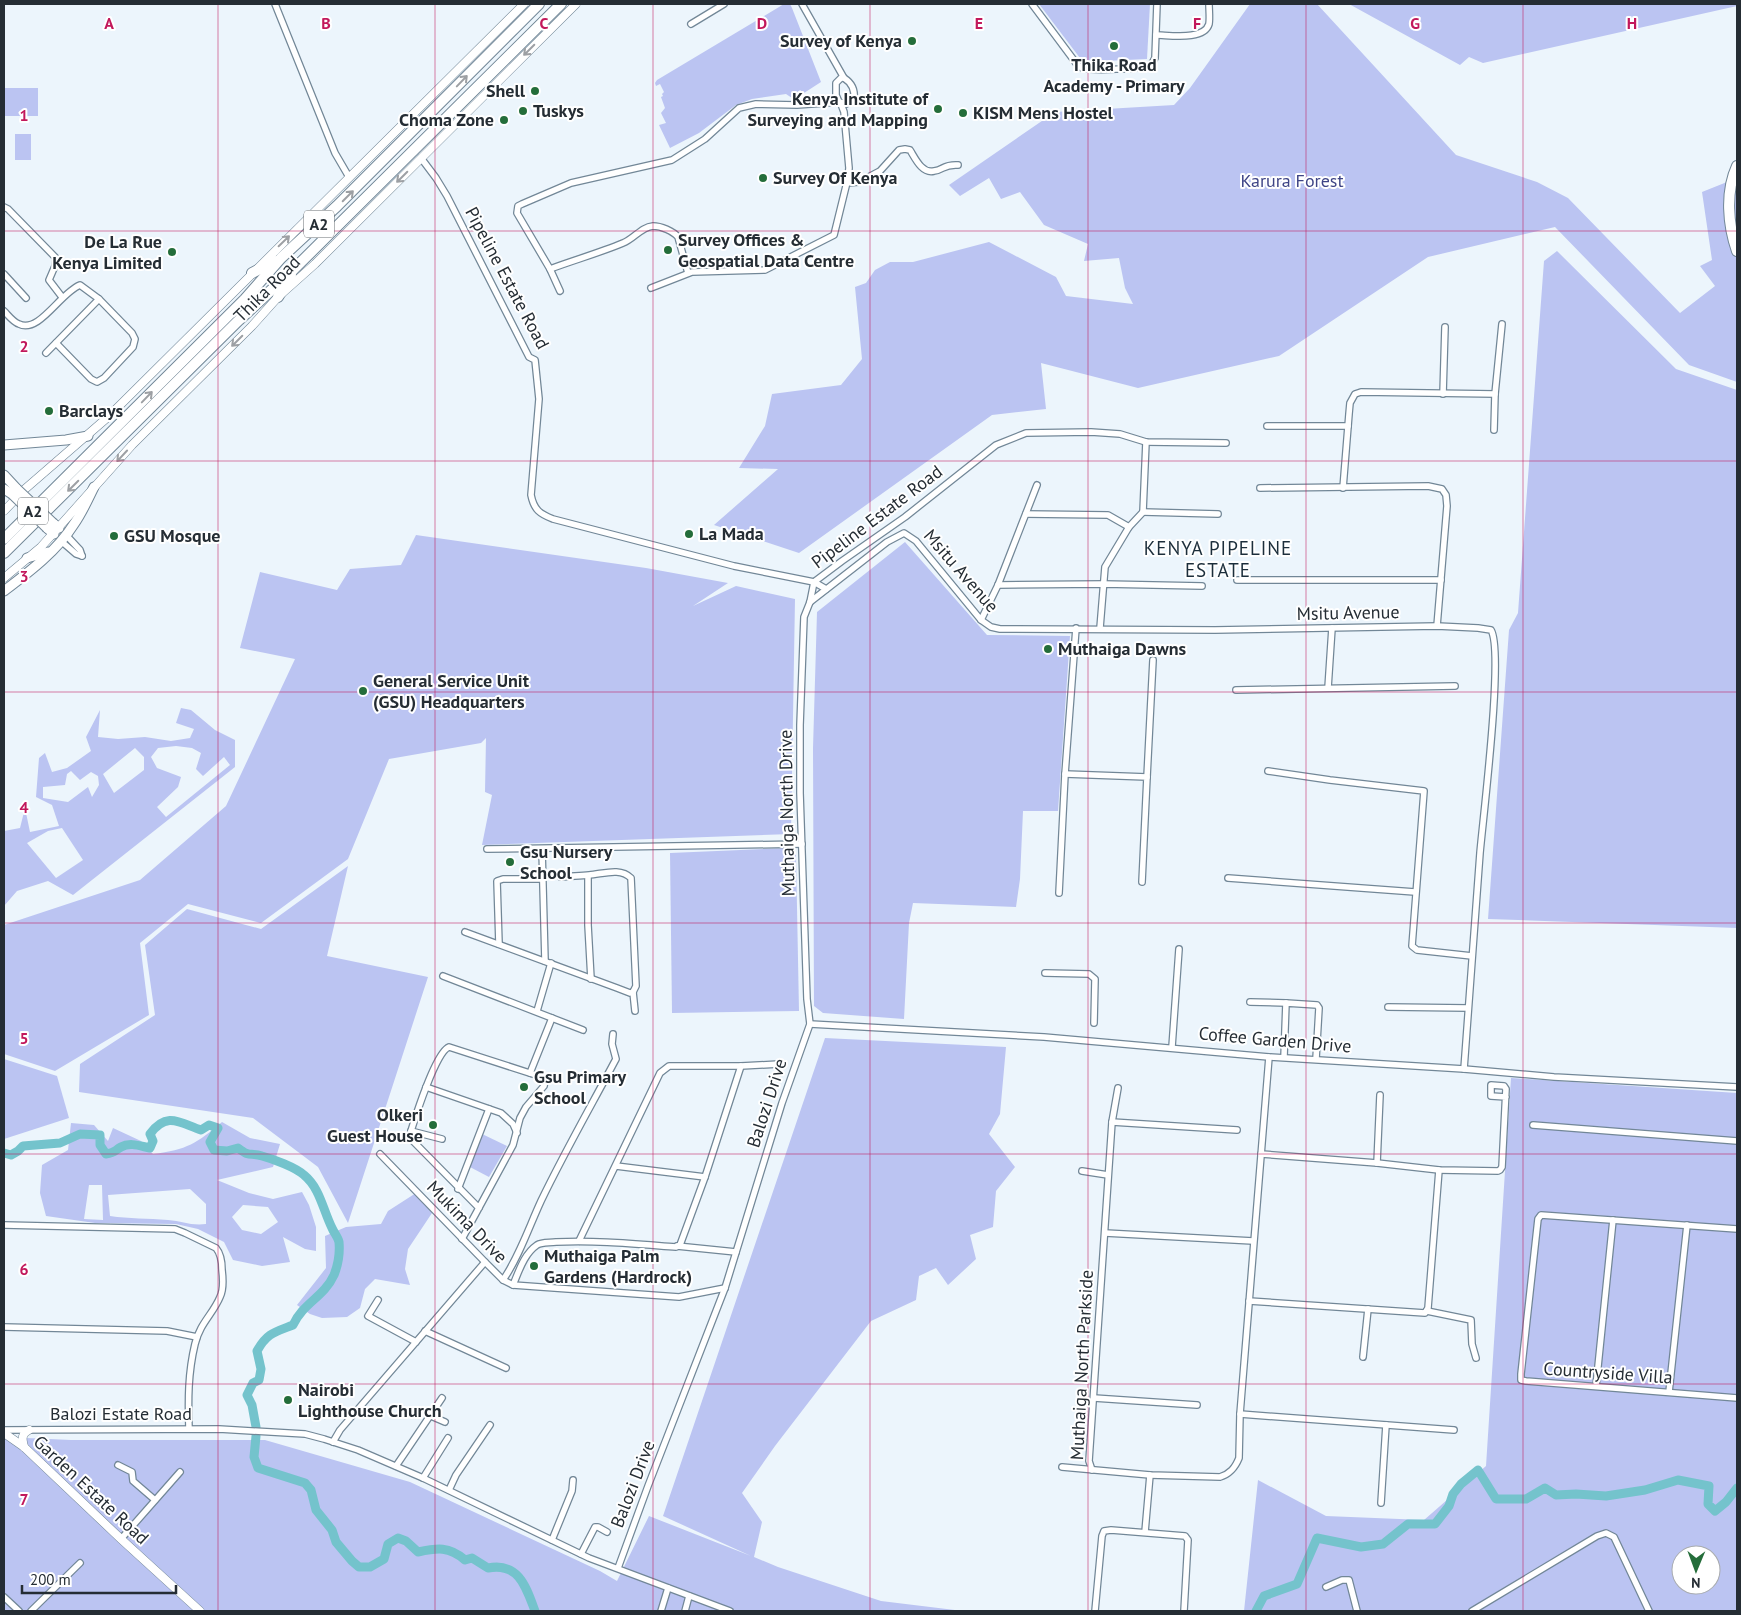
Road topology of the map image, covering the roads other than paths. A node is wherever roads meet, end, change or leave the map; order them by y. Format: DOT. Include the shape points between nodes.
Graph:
graph roads {
  1 [pos="275,4"];
  2 [pos="524,4"];
  3 [pos="539,4"];
  4 [pos="561,4"];
  5 [pos="576,4"];
  6 [pos="724,4"];
  7 [pos="802,4"];
  8 [pos="1032,4"];
  9 [pos="1156,4"];
  10 [pos="1210,4"];
  11 [pos="691,24"];
  12 [pos="1156,35"];
  13 [pos="837,67"];
  14 [pos="844,78"];
  15 [pos="836,83"];
  16 [pos="842,103"];
  17 [pos="421,158"];
  18 [pos="958,164"];
  19 [pos="1737,166"];
  20 [pos="349,177"];
  21 [pos="846,183"];
  22 [pos="4,207"];
  23 [pos="1737,251"];
  24 [pos="282,258"];
  25 [pos="294,269"];
  26 [pos="550,269"];
  27 [pos="252,273"];
  28 [pos="688,273"];
  29 [pos="4,274"];
  30 [pos="651,288"];
  31 [pos="560,291"];
  32 [pos="62,297"];
  33 [pos="278,297"];
  34 [pos="26,298"];
  35 [pos="99,299"];
  36 [pos="4,311"];
  37 [pos="1502,324"];
  38 [pos="1444,327"];
  39 [pos="56,343"];
  40 [pos="46,353"];
  41 [pos="1443,394"];
  42 [pos="1495,394"];
  43 [pos="1268,426"];
  44 [pos="1348,426"];
  45 [pos="1494,430"];
  46 [pos="88,436"];
  47 [pos="1146,442"];
  48 [pos="1226,443"];
  49 [pos="4,445"];
  50 [pos="4,475"];
  51 [pos="1037,485"];
  52 [pos="94,487"];
  53 [pos="1260,488"];
  54 [pos="1343,488"];
  55 [pos="10,490"];
  56 [pos="4,511"];
  57 [pos="1143,512"];
  58 [pos="1026,514"];
  59 [pos="1218,514"];
  60 [pos="1129,527"];
  61 [pos="57,531"];
  62 [pos="4,539"];
  63 [pos="51,552"];
  64 [pos="4,553"];
  65 [pos="27,558"];
  66 [pos="4,578"];
  67 [pos="1237,580"];
  68 [pos="1441,580"];
  69 [pos="814,582"];
  70 [pos="1104,584"];
  71 [pos="998,585"];
  72 [pos="1202,586"];
  73 [pos="826,589"];
  74 [pos="4,591"];
  75 [pos="810,602"];
  76 [pos="980,620"];
  77 [pos="1437,626"];
  78 [pos="1076,628"];
  79 [pos="1100,628"];
  80 [pos="1332,628"];
  81 [pos="1153,660"];
  82 [pos="1455,686"];
  83 [pos="1328,688"];
  84 [pos="1236,690"];
  85 [pos="1268,771"];
  86 [pos="1065,774"];
  87 [pos="1147,778"];
  88 [pos="802,844"];
  89 [pos="487,849"];
  90 [pos="542,849"];
  91 [pos="588,876"];
  92 [pos="561,877"];
  93 [pos="1228,878"];
  94 [pos="542,879"];
  95 [pos="1142,882"];
  96 [pos="1415,892"];
  97 [pos="1059,893"];
  98 [pos="465,932"];
  99 [pos="499,944"];
  100 [pos="1179,949"];
  101 [pos="1472,956"];
  102 [pos="548,962"];
  103 [pos="1045,973"];
  104 [pos="443,976"];
  105 [pos="591,979"];
  106 [pos="633,992"];
  107 [pos="1250,1002"];
  108 [pos="1286,1003"];
  109 [pos="1388,1007"];
  110 [pos="1468,1008"];
  111 [pos="537,1011"];
  112 [pos="635,1011"];
  113 [pos="552,1018"];
  114 [pos="1094,1022"];
  115 [pos="810,1024"];
  116 [pos="584,1030"];
  117 [pos="613,1034"];
  118 [pos="1172,1047"];
  119 [pos="1269,1056"];
  120 [pos="1284,1057"];
  121 [pos="1316,1059"];
  122 [pos="779,1064"];
  123 [pos="741,1066"];
  124 [pos="1464,1069"];
  125 [pos="530,1073"];
  126 [pos="426,1087"];
  127 [pos="1737,1087"];
  128 [pos="1118,1088"];
  129 [pos="1380,1095"];
  130 [pos="1506,1096"];
  131 [pos="489,1109"];
  132 [pos="1112,1122"];
  133 [pos="1533,1125"];
  134 [pos="1237,1130"];
  135 [pos="411,1131"];
  136 [pos="517,1132"];
  137 [pos="442,1139"];
  138 [pos="1737,1141"];
  139 [pos="380,1154"];
  140 [pos="1261,1154"];
  141 [pos="1377,1163"];
  142 [pos="616,1166"];
  143 [pos="1439,1170"];
  144 [pos="1082,1172"];
  145 [pos="1108,1175"];
  146 [pos="705,1177"];
  147 [pos="458,1189"];
  148 [pos="479,1208"];
  149 [pos="1613,1220"];
  150 [pos="4,1225"];
  151 [pos="1686,1225"];
  152 [pos="1737,1229"];
  153 [pos="1105,1233"];
  154 [pos="462,1239"];
  155 [pos="579,1241"];
  156 [pos="1253,1241"];
  157 [pos="677,1246"];
  158 [pos="736,1252"];
  159 [pos="485,1262"];
  160 [pos="503,1280"];
  161 [pos="514,1285"];
  162 [pos="725,1288"];
  163 [pos="378,1300"];
  164 [pos="1249,1301"];
  165 [pos="1368,1309"];
  166 [pos="1426,1312"];
  167 [pos="4,1327"];
  168 [pos="426,1331"];
  169 [pos="197,1337"];
  170 [pos="416,1342"];
  171 [pos="1363,1357"];
  172 [pos="1476,1358"];
  173 [pos="506,1368"];
  174 [pos="1596,1386"];
  175 [pos="1669,1392"];
  176 [pos="442,1398"];
  177 [pos="1094,1398"];
  178 [pos="1737,1398"];
  179 [pos="1196,1405"];
  180 [pos="1240,1414"];
  181 [pos="431,1416"];
  182 [pos="445,1422"];
  183 [pos="490,1425"];
  184 [pos="1386,1425"];
  185 [pos="189,1429"];
  186 [pos="29,1430"];
  187 [pos="1454,1430"];
  188 [pos="4,1431"];
  189 [pos="448,1438"];
  190 [pos="333,1442"];
  191 [pos="24,1447"];
  192 [pos="118,1465"];
  193 [pos="396,1466"];
  194 [pos="1062,1467"];
  195 [pos="1092,1470"];
  196 [pos="180,1472"];
  197 [pos="1150,1475"];
  198 [pos="423,1478"];
  199 [pos="573,1480"];
  200 [pos="449,1490"];
  201 [pos="155,1500"];
  202 [pos="1381,1503"];
  203 [pos="607,1532"];
  204 [pos="1145,1532"];
  205 [pos="121,1539"];
  206 [pos="552,1540"];
  207 [pos="581,1554"];
  208 [pos="80,1563"];
  209 [pos="618,1568"];
  210 [pos="1326,1587"];
  211 [pos="668,1588"];
  212 [pos="689,1596"];
  213 [pos="4,1597"];
  214 [pos="1476,1610"];
  215 [pos="18,1611"];
  216 [pos="30,1611"];
  217 [pos="200,1611"];
  218 [pos="662,1611"];
  219 [pos="685,1611"];
  220 [pos="730,1611"];
  221 [pos="1095,1611"];
  222 [pos="1184,1611"];
  223 [pos="1356,1611"];
  224 [pos="1649,1611"];
  1 -- 20 [label="street" via="335,152"];
  2 -- 20 [label="main road, Thika Road"];
  24 -- 3 [label="highway, Thika Road / A2, one-way"];
  4 -- 25 [label="highway, Thika Road / A2"];
  5 -- 17 [label="main road, Thika Road, one-way"];
  6 -- 11 [label="street"];
  7 -- 13 [label="street"];
  8 -- 12 [label="street" via="1083,68 1151,65 1155,58"];
  9 -- 12 [label="street"];
  10 -- 12 [label="street" via="1209,24 1204,32"];
  13 -- 14 [label="street"];
  13 -- 15 [label="street"];
  14 -- 15 [label="street"];
  14 -- 16 [label="street" via="850,82 854,99"];
  15 -- 16 [label="street" via="836,95"];
  16 -- 21 [label="street" via="849,168"];
  16 -- 26 [label="street" via="756,104 740,108 705,139 672,160 570,183 518,206 517,213"];
  17 -- 33 [label="main road, Thika Road, one-way"];
  17 -- 69 [label="street, Pipeline Estate Road" via="451,204 529,357 535,360 539,399 531,495 538,512 734,566"];
  18 -- 21 [label="street" via="929,171 918,163 910,150 902,149 880,171 859,182"];
  19 -- 23 [label="highway" via="1732,183 1730,220"];
  27 -- 20 [label="main road, Thika Road, one-way"];
  21 -- 28 [label="street" via="831,238 765,270"];
  22 -- 32 [label="street" via="56,258 49,280"];
  24 -- 27 [label="highway"];
  62 -- 24 [label="highway, Thika Road / A2, one-way" via="245,299"];
  25 -- 33 [label="highway"];
  25 -- 64 [label="highway, Thika Road / A2, one-way"];
  26 -- 28 [label="street" via="624,243 642,229 659,226 678,237"];
  26 -- 31 [label="street"];
  27 -- 46 [label="main road, Thika Road"];
  28 -- 30 [label="street"];
  29 -- 34 [label="street"];
  32 -- 35 [label="street" via="80,285"];
  32 -- 36 [label="street" via="32,326 16,323"];
  33 -- 52 [label="main road, Thika Road, one-way"];
  35 -- 39 [label="street"];
  35 -- 39 [label="street" via="135,339 133,347 104,378 94,381"];
  37 -- 42 [label="street"];
  38 -- 41 [label="street"];
  39 -- 40 [label="street"];
  41 -- 42 [label="street"];
  41 -- 44 [label="street" via="1355,394 1350,403"];
  42 -- 45 [label="street"];
  43 -- 44 [label="street"];
  44 -- 54 [label="street"];
  46 -- 49 [label="main road"];
  46 -- 56 [label="main road, Thika Road"];
  47 -- 48 [label="street, Pipeline Estate Road"];
  47 -- 57 [label="street"];
  47 -- 69 [label="street, Pipeline Estate Road" via="1120,434 1026,433 996,445"];
  50 -- 55 [label="main road"];
  51 -- 58 [label="street"];
  52 -- 61 [label="main road" via="74,524"];
  53 -- 54 [label="street"];
  54 -- 68 [label="street" via="1428,486 1442,489 1447,506"];
  55 -- 61 [label="main road, bridge"];
  57 -- 59 [label="street"];
  57 -- 60 [label="street"];
  58 -- 60 [label="street" via="1108,515"];
  58 -- 71 [label="street"];
  60 -- 70 [label="street" via="1105,567"];
  61 -- 63 [label="main road"];
  61 -- 65 [label="main road"];
  63 -- 65 [label="main road"];
  63 -- 74 [label="main road"];
  65 -- 66 [label="main road"];
  67 -- 68 [label="street"];
  68 -- 77 [label="street"];
  69 -- 73 [label="street"];
  69 -- 75 [label="street"];
  70 -- 71 [label="street"];
  70 -- 72 [label="street"];
  70 -- 79 [label="street"];
  71 -- 76 [label="street"];
  73 -- 75 [label="street"];
  73 -- 76 [label="street, Msitu Avenue" via="887,542 906,533"];
  75 -- 88 [label="street, Muthaiga North Drive" via="804,617 800,715"];
  76 -- 78 [label="street, Msitu Avenue" via="1000,629"];
  77 -- 80 [label="street, Msitu Avenue"];
  77 -- 101 [label="street, Msitu Avenue" via="1488,629 1494,639 1494,694"];
  78 -- 79 [label="street, Msitu Avenue"];
  78 -- 86 [label="street"];
  79 -- 80 [label="street, Msitu Avenue"];
  80 -- 83 [label="street"];
  81 -- 87 [label="street"];
  82 -- 83 [label="street"];
  83 -- 84 [label="street"];
  85 -- 96 [label="street" via="1424,790"];
  86 -- 87 [label="street"];
  86 -- 97 [label="street"];
  87 -- 95 [label="street"];
  88 -- 90 [label="street"];
  88 -- 115 [label="street, Muthaiga North Drive"];
  89 -- 90 [label="street"];
  90 -- 94 [label="street"];
  91 -- 92 [label="street"];
  91 -- 105 [label="street"];
  91 -- 106 [label="street" via="618,872 631,878 636,986"];
  93 -- 96 [label="street"];
  94 -- 99 [label="street" via="497,881"];
  94 -- 102 [label="street"];
  96 -- 101 [label="street" via="1414,949"];
  98 -- 99 [label="street"];
  99 -- 102 [label="street"];
  100 -- 118 [label="street"];
  101 -- 110 [label="street, Msitu Avenue"];
  102 -- 105 [label="street"];
  102 -- 111 [label="street"];
  103 -- 114 [label="street" via="1089,974 1093,977"];
  104 -- 111 [label="street"];
  105 -- 106 [label="street"];
  106 -- 112 [label="street"];
  107 -- 108 [label="street"];
  108 -- 120 [label="street"];
  108 -- 121 [label="street" via="1317,1005 1320,1008"];
  109 -- 110 [label="street"];
  110 -- 124 [label="street, Msitu Avenue"];
  111 -- 113 [label="street"];
  113 -- 116 [label="street"];
  113 -- 125 [label="street"];
  115 -- 118 [label="street, Coffee Garden Drive"];
  115 -- 158 [label="street, Balozi Drive"];
  117 -- 160 [label="street" via="616,1059 560,1162"];
  118 -- 119 [label="street, Coffee Garden Drive"];
  119 -- 120 [label="street, Coffee Garden Drive"];
  119 -- 140 [label="street, Muthaiga North Parkside"];
  120 -- 121 [label="street, Coffee Garden Drive"];
  121 -- 124 [label="street, Coffee Garden Drive"];
  122 -- 123 [label="street"];
  123 -- 142 [label="street" via="669,1066 660,1073"];
  123 -- 146 [label="street"];
  124 -- 127 [label="street, Coffee Garden Drive"];
  125 -- 126 [label="street" via="449,1047 442,1052"];
  125 -- 136 [label="street" via="542,1077 545,1083 526,1107"];
  126 -- 131 [label="street"];
  126 -- 135 [label="street"];
  128 -- 132 [label="street, Muthaiga North Parkside"];
  129 -- 141 [label="street"];
  130 -- 143 [label="street" via="1500,1170"];
  131 -- 136 [label="street" via="506,1117"];
  131 -- 147 [label="street"];
  132 -- 134 [label="street"];
  132 -- 145 [label="street, Muthaiga North Parkside"];
  133 -- 138 [label="street"];
  135 -- 137 [label="street"];
  135 -- 147 [label="street" via="410,1138 414,1143"];
  136 -- 148 [label="street" via="513,1146"];
  139 -- 154 [label="street, Mukima Drive"];
  140 -- 141 [label="street"];
  140 -- 156 [label="street, Muthaiga North Parkside"];
  141 -- 143 [label="street"];
  142 -- 146 [label="street"];
  142 -- 155 [label="street"];
  143 -- 166 [label="street"];
  144 -- 145 [label="street"];
  145 -- 153 [label="street, Muthaiga North Parkside"];
  146 -- 157 [label="street" via="682,1242"];
  147 -- 148 [label="street"];
  148 -- 154 [label="street"];
  149 -- 151 [label="street"];
  149 -- 174 [label="street"];
  149 -- 174 [label="street, Countryside Villa" via="1540,1216 1524,1348 1521,1380"];
  150 -- 169 [label="street" via="175,1230 216,1248 221,1257 222,1291"];
  151 -- 152 [label="street"];
  151 -- 175 [label="street"];
  153 -- 156 [label="street"];
  153 -- 177 [label="street, Muthaiga North Parkside"];
  154 -- 159 [label="street, Mukima Drive"];
  155 -- 157 [label="street"];
  155 -- 161 [label="street" via="538,1244 525,1258"];
  156 -- 164 [label="street, Muthaiga North Parkside"];
  157 -- 158 [label="street"];
  158 -- 162 [label="street, Balozi Drive"];
  159 -- 160 [label="street, Mukima Drive"];
  159 -- 168 [label="street"];
  160 -- 161 [label="street, Mukima Drive"];
  161 -- 162 [label="street, Mukima Drive" via="679,1296"];
  162 -- 209 [label="street, Balozi Drive"];
  163 -- 170 [label="street" via="368,1316"];
  164 -- 165 [label="street"];
  164 -- 180 [label="street, Muthaiga North Parkside"];
  165 -- 166 [label="street"];
  165 -- 171 [label="street"];
  166 -- 172 [label="street" via="1471,1320"];
  167 -- 169 [label="street" via="167,1331"];
  168 -- 170 [label="street"];
  168 -- 173 [label="street"];
  169 -- 185 [label="street" via="188,1382"];
  170 -- 190 [label="street"];
  174 -- 175 [label="street, Countryside Villa"];
  175 -- 178 [label="street, Countryside Villa"];
  176 -- 181 [label="street"];
  177 -- 179 [label="street"];
  177 -- 195 [label="street, Muthaiga North Parkside" via="1089,1461"];
  180 -- 184 [label="street"];
  180 -- 197 [label="street, Muthaiga North Parkside" via="1239,1458 1230,1472 1220,1477"];
  181 -- 182 [label="street"];
  181 -- 193 [label="street"];
  183 -- 200 [label="street"];
  184 -- 187 [label="street"];
  184 -- 202 [label="street"];
  185 -- 186 [label="street, Balozi Estate Road"];
  185 -- 190 [label="street, Balozi Estate Road" via="305,1434"];
  186 -- 188 [label="street, Balozi Estate Road"];
  186 -- 191 [label="main road" via="22,1437"];
  188 -- 191 [label="main road, Garden Estate Road"];
  189 -- 198 [label="street"];
  190 -- 193 [label="street"];
  191 -- 205 [label="main road, Garden Estate Road"];
  192 -- 201 [label="street" via="132,1472 133,1481"];
  193 -- 198 [label="street"];
  194 -- 195 [label="street"];
  195 -- 197 [label="street, Muthaiga North Parkside"];
  196 -- 201 [label="street"];
  197 -- 204 [label="street"];
  198 -- 200 [label="street"];
  199 -- 206 [label="street" via="572,1492"];
  200 -- 206 [label="street"];
  201 -- 205 [label="street"];
  203 -- 207 [label="street" via="595,1527"];
  204 -- 221 [label="street" via="1104,1531"];
  204 -- 222 [label="street" via="1186,1536 1188,1540"];
  205 -- 217 [label="main road, Garden Estate Road"];
  206 -- 207 [label="street"];
  207 -- 209 [label="street"];
  208 -- 216 [label="street"];
  209 -- 211 [label="street"];
  210 -- 223 [label="street" via="1349,1580"];
  211 -- 212 [label="street"];
  211 -- 218 [label="street"];
  212 -- 219 [label="street"];
  212 -- 220 [label="street"];
  213 -- 215 [label="street"];
  214 -- 224 [label="street" via="1606,1533 1614,1537"];
}
